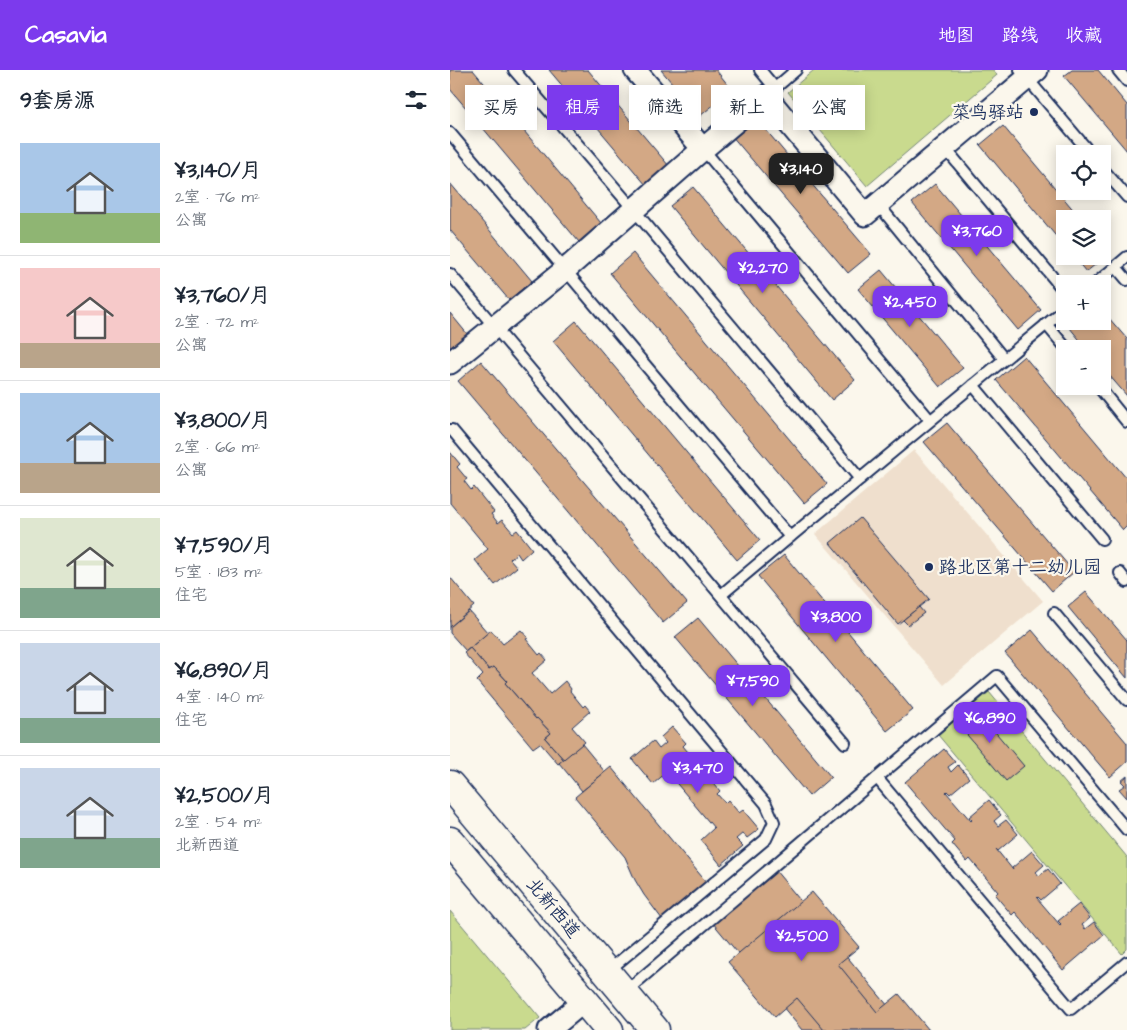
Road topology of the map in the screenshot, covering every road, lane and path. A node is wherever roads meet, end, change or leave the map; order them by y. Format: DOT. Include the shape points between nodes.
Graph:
graph roads {
  1 [pos="514,70"];
  2 [pos="636,70"];
  3 [pos="760,70"];
  4 [pos="796,70"];
  5 [pos="1118,70"];
  6 [pos="1028,73"];
  7 [pos="1127,81"];
  8 [pos="767,85"];
  9 [pos="778,85"];
  10 [pos="783,109"];
  11 [pos="725,130"];
  12 [pos="450,133"];
  13 [pos="1083,145"];
  14 [pos="945,148"];
  15 [pos="703,149"];
  16 [pos="1111,178"];
  17 [pos="1127,197"];
  18 [pos="878,204"];
  19 [pos="634,210"];
  20 [pos="1127,257"];
  21 [pos="1116,266"];
  22 [pos="565,270"];
  23 [pos="450,274"];
  24 [pos="1106,275"];
  25 [pos="1127,280"];
  26 [pos="1056,281"];
  27 [pos="1056,316"];
  28 [pos="1046,324"];
  29 [pos="496,327"];
  30 [pos="1059,340"];
  31 [pos="1004,359"];
  32 [pos="450,363"];
  33 [pos="973,385"];
  34 [pos="1105,395"];
  35 [pos="930,420"];
  36 [pos="1127,422"];
  37 [pos="450,430"];
  38 [pos="860,479"];
  39 [pos="790,536"];
  40 [pos="1102,539"];
  41 [pos="1120,574"];
  42 [pos="1127,582"];
  43 [pos="721,595"];
  44 [pos="1054,613"];
  45 [pos="1127,700"];
  46 [pos="845,743"];
  47 [pos="877,778"];
  48 [pos="450,785"];
  49 [pos="1127,830"];
  50 [pos="450,841"];
  51 [pos="1127,962"];
  52 [pos="615,982"];
  53 [pos="584,1001"];
  54 [pos="549,1030"];
  55 [pos="609,1030"];
  56 [pos="656,1030"];
  1 -- 19 [label="lane"];
  2 -- 15 [label="street"];
  3 -- 8 [label="lane"];
  4 -- 9 [label="lane"];
  5 -- 7 [label="lane"];
  6 -- 13 [label="lane"];
  6 -- 14 [label="street"];
  10 -- 18 [label="street" via="865,215"];
  11 -- 15 [label="street"];
  12 -- 22 [label="lane"];
  14 -- 18 [label="street"];
  14 -- 26 [label="lane"];
  15 -- 19 [label="street"];
  15 -- 35 [label="lane"];
  16 -- 17 [label="lane"];
  18 -- 31 [label="lane"];
  19 -- 22 [label="street"];
  19 -- 38 [label="lane"];
  20 -- 21 [label="lane"];
  21 -- 24 [label="lane"];
  21 -- 25 [label="lane"];
  22 -- 29 [label="street"];
  22 -- 39 [label="lane"];
  23 -- 29 [label="lane"];
  27 -- 28 [label="lane"];
  28 -- 30 [label="lane"];
  28 -- 31 [label="lane"];
  29 -- 32 [label="street"];
  29 -- 43 [label="lane"];
  31 -- 33 [label="lane"];
  33 -- 35 [label="lane"];
  33 -- 40 [label="lane"];
  34 -- 36 [label="lane"];
  35 -- 38 [label="lane"];
  37 -- 52 [label="lane" via="766,804 774,822 766,839"];
  38 -- 39 [label="lane"];
  39 -- 43 [label="lane"];
  41 -- 42 [label="lane"];
  43 -- 46 [label="lane"];
  44 -- 45 [label="lane"];
  47 -- 49 [label="lane" via="963,711 997,676"];
  47 -- 51 [label="lane" via="1071,1009"];
  47 -- 52 [label="lane"];
  48 -- 52 [label="main road, 北新西道"];
  50 -- 53 [label="main road, 北新西道"];
  52 -- 56 [label="main road, 北新西道"];
  53 -- 54 [label="street"];
  53 -- 55 [label="main road, 北新西道"];
}
